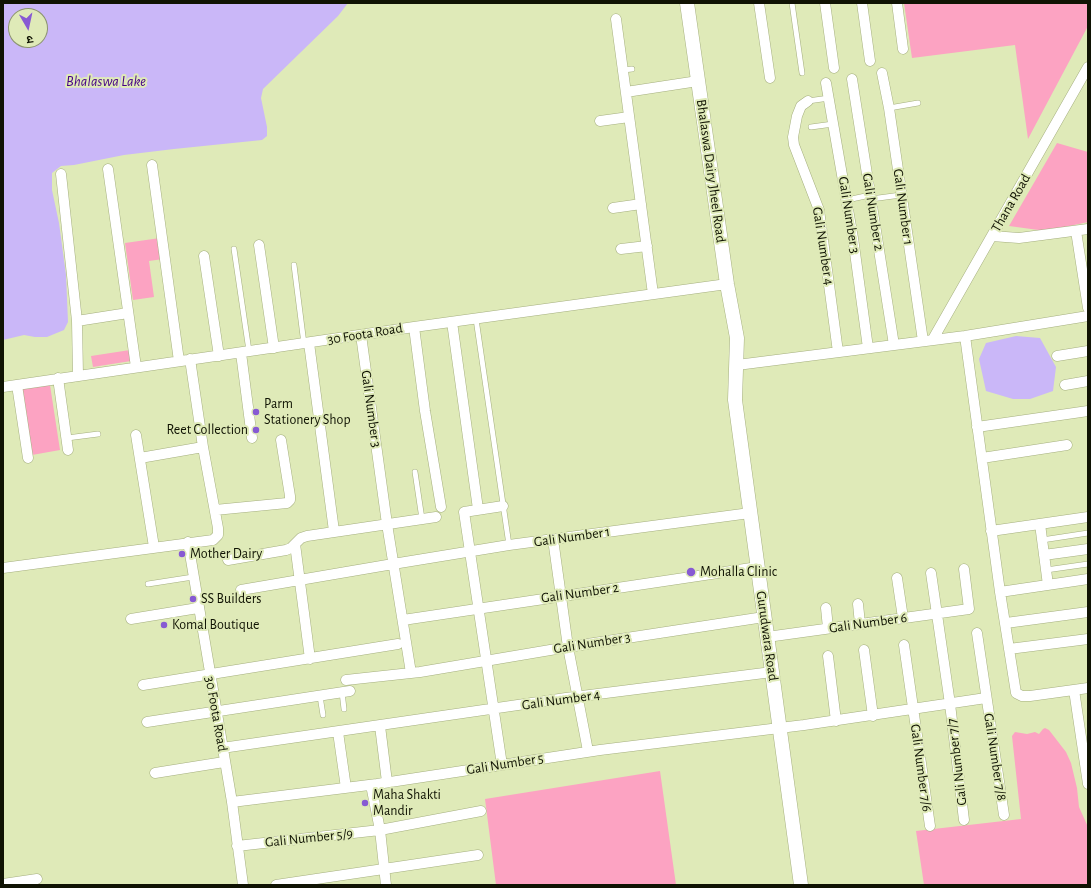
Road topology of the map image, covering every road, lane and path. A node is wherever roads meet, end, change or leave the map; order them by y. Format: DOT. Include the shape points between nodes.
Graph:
graph roads {
  1 [pos="687,3"];
  2 [pos="759,3"];
  3 [pos="792,3"];
  4 [pos="825,3"];
  5 [pos="862,3"];
  6 [pos="897,3"];
  7 [pos="616,18"];
  8 [pos="903,49"];
  9 [pos="870,61"];
  10 [pos="1088,67"];
  11 [pos="834,68"];
  12 [pos="802,73"];
  13 [pos="882,73"];
  14 [pos="770,78"];
  15 [pos="852,79"];
  16 [pos="698,81"];
  17 [pos="826,83"];
  18 [pos="626,92"];
  19 [pos="829,98"];
  20 [pos="808,101"];
  21 [pos="918,104"];
  22 [pos="889,108"];
  23 [pos="629,117"];
  24 [pos="600,121"];
  25 [pos="833,124"];
  26 [pos="811,127"];
  27 [pos="152,165"];
  28 [pos="108,169"];
  29 [pos="61,174"];
  30 [pos="902,195"];
  31 [pos="871,197"];
  32 [pos="847,200"];
  33 [pos="641,204"];
  34 [pos="613,208"];
  35 [pos="1088,229"];
  36 [pos="1076,231"];
  37 [pos="992,236"];
  38 [pos="259,245"];
  39 [pos="647,246"];
  40 [pos="234,249"];
  41 [pos="621,249"];
  42 [pos="204,256"];
  43 [pos="294,265"];
  44 [pos="727,284"];
  45 [pos="653,294"];
  46 [pos="1088,308"];
  47 [pos="128,313"];
  48 [pos="1088,316"];
  49 [pos="476,319"];
  50 [pos="77,321"];
  51 [pos="452,322"];
  52 [pos="414,327"];
  53 [pos="361,335"];
  54 [pos="965,336"];
  55 [pos="737,338"];
  56 [pos="933,340"];
  57 [pos="922,341"];
  58 [pos="307,343"];
  59 [pos="894,345"];
  60 [pos="274,348"];
  61 [pos="868,348"];
  62 [pos="1088,351"];
  63 [pos="245,352"];
  64 [pos="838,352"];
  65 [pos="219,356"];
  66 [pos="1057,356"];
  67 [pos="190,359"];
  68 [pos="179,361"];
  69 [pos="737,365"];
  70 [pos="136,366"];
  71 [pos="78,375"];
  72 [pos="58,378"];
  73 [pos="1088,381"];
  74 [pos="17,385"];
  75 [pos="1065,385"];
  76 [pos="3,387"];
  77 [pos="1088,411"];
  78 [pos="977,427"];
  79 [pos="98,434"];
  80 [pos="136,435"];
  81 [pos="67,438"];
  82 [pos="252,438"];
  83 [pos="281,440"];
  84 [pos="1067,445"];
  85 [pos="203,448"];
  86 [pos="68,450"];
  87 [pos="28,458"];
  88 [pos="140,458"];
  89 [pos="982,458"];
  90 [pos="415,472"];
  91 [pos="503,506"];
  92 [pos="441,507"];
  93 [pos="478,509"];
  94 [pos="215,510"];
  95 [pos="750,513"];
  96 [pos="436,516"];
  97 [pos="422,519"];
  98 [pos="1088,519"];
  99 [pos="387,524"];
  100 [pos="1040,524"];
  101 [pos="334,531"];
  102 [pos="991,531"];
  103 [pos="1088,533"];
  104 [pos="553,539"];
  105 [pos="1042,540"];
  106 [pos="188,542"];
  107 [pos="295,544"];
  108 [pos="509,545"];
  109 [pos="154,547"];
  110 [pos="1088,549"];
  111 [pos="470,551"];
  112 [pos="1044,555"];
  113 [pos="228,560"];
  114 [pos="393,564"];
  115 [pos="1088,564"];
  116 [pos="758,567"];
  117 [pos="3,568"];
  118 [pos="964,568"];
  119 [pos="1046,570"];
  120 [pos="931,573"];
  121 [pos="193,577"];
  122 [pos="897,578"];
  123 [pos="1088,579"];
  124 [pos="300,580"];
  125 [pos="148,584"];
  126 [pos="1048,585"];
  127 [pos="241,590"];
  128 [pos="1000,592"];
  129 [pos="561,596"];
  130 [pos="858,604"];
  131 [pos="198,608"];
  132 [pos="478,608"];
  133 [pos="826,608"];
  134 [pos="1088,612"];
  135 [pos="936,613"];
  136 [pos="764,617"];
  137 [pos="903,618"];
  138 [pos="131,619"];
  139 [pos="403,620"];
  140 [pos="1006,623"];
  141 [pos="860,624"];
  142 [pos="828,628"];
  143 [pos="977,633"];
  144 [pos="767,637"];
  145 [pos="1088,639"];
  146 [pos="398,644"];
  147 [pos="904,644"];
  148 [pos="568,647"];
  149 [pos="1009,649"];
  150 [pos="864,650"];
  151 [pos="828,656"];
  152 [pos="310,659"];
  153 [pos="487,660"];
  154 [pos="415,672"];
  155 [pos="772,672"];
  156 [pos="209,675"];
  157 [pos="346,680"];
  158 [pos="143,686"];
  159 [pos="1088,688"];
  160 [pos="1074,690"];
  161 [pos="346,692"];
  162 [pos="320,696"];
  163 [pos="578,697"];
  164 [pos="986,698"];
  165 [pos="950,704"];
  166 [pos="344,709"];
  167 [pos="494,709"];
  168 [pos="913,709"];
  169 [pos="216,712"];
  170 [pos="323,715"];
  171 [pos="873,716"];
  172 [pos="836,721"];
  173 [pos="147,722"];
  174 [pos="380,726"];
  175 [pos="779,728"];
  176 [pos="338,732"];
  177 [pos="222,748"];
  178 [pos="588,751"];
  179 [pos="224,762"];
  180 [pos="502,765"];
  181 [pos="155,773"];
  182 [pos="387,782"];
  183 [pos="1088,784"];
  184 [pos="371,785"];
  185 [pos="346,788"];
  186 [pos="232,802"];
  187 [pos="481,811"];
  188 [pos="1004,815"];
  189 [pos="964,820"];
  190 [pos="930,826"];
  191 [pos="380,830"];
  192 [pos="237,846"];
  193 [pos="478,855"];
  194 [pos="384,870"];
  195 [pos="37,880"];
  196 [pos="3,884"];
  197 [pos="243,885"];
  198 [pos="276,885"];
  199 [pos="386,885"];
  200 [pos="800,885"];
  1 -- 16 [label="street, Bhalaswa Dairy Jheel Road"];
  2 -- 14 [label="street"];
  3 -- 12 [label="lane"];
  4 -- 11 [label="street"];
  5 -- 9 [label="street"];
  6 -- 8 [label="street"];
  7 -- 18 [label="street" via="627,70"];
  10 -- 37 [label="street, Thana Road"];
  13 -- 22 [label="street, Gali Number 1"];
  15 -- 31 [label="street, Gali Number 2"];
  16 -- 18 [label="street"];
  16 -- 44 [label="street, Bhalaswa Dairy Jheel Road"];
  17 -- 19 [label="street, Gali Number 3"];
  18 -- 23 [label="street"];
  19 -- 20 [label="lane"];
  19 -- 25 [label="street, Gali Number 3"];
  20 -- 64 [label="street, Gali Number 4" via="801,106 793,137 819,210"];
  21 -- 22 [label="lane"];
  22 -- 30 [label="street, Gali Number 1"];
  23 -- 24 [label="street"];
  23 -- 33 [label="street"];
  25 -- 26 [label="lane"];
  25 -- 32 [label="street, Gali Number 3"];
  27 -- 68 [label="street"];
  28 -- 47 [label="street"];
  29 -- 50 [label="street"];
  30 -- 31 [label="lane"];
  30 -- 57 [label="street, Gali Number 1"];
  31 -- 32 [label="lane"];
  31 -- 59 [label="street, Gali Number 2"];
  32 -- 61 [label="street, Gali Number 3"];
  33 -- 34 [label="street"];
  33 -- 39 [label="street"];
  35 -- 36 [label="street"];
  36 -- 37 [label="street" via="1019,238"];
  36 -- 46 [label="street"];
  37 -- 56 [label="street, Thana Road"];
  38 -- 60 [label="street"];
  39 -- 41 [label="street"];
  39 -- 45 [label="street"];
  40 -- 63 [label="lane"];
  42 -- 65 [label="street"];
  43 -- 58 [label="lane"];
  44 -- 45 [label="street, 30 Foota Road"];
  44 -- 55 [label="street, Bhalaswa Dairy Jheel Road"];
  45 -- 49 [label="street, 30 Foota Road"];
  47 -- 50 [label="street"];
  47 -- 70 [label="street"];
  48 -- 54 [label="street"];
  49 -- 51 [label="street, 30 Foota Road"];
  49 -- 91 [label="lane"];
  50 -- 71 [label="street"];
  51 -- 52 [label="street, 30 Foota Road"];
  51 -- 93 [label="street"];
  52 -- 53 [label="street, 30 Foota Road"];
  52 -- 92 [label="street"];
  53 -- 58 [label="street, 30 Foota Road"];
  53 -- 99 [label="street, Gali Number 3"];
  54 -- 56 [label="street"];
  54 -- 78 [label="street"];
  55 -- 69 [label="street, Gurudwara Road"];
  56 -- 57 [label="street"];
  57 -- 59 [label="street"];
  58 -- 60 [label="street, 30 Foota Road"];
  58 -- 101 [label="street"];
  59 -- 61 [label="street"];
  60 -- 63 [label="street, 30 Foota Road"];
  61 -- 64 [label="street"];
  62 -- 66 [label="street"];
  63 -- 65 [label="street, 30 Foota Road"];
  63 -- 82 [label="street"];
  64 -- 69 [label="street"];
  65 -- 67 [label="street, 30 Foota Road"];
  67 -- 68 [label="street, 30 Foota Road"];
  67 -- 85 [label="street"];
  68 -- 70 [label="street, 30 Foota Road"];
  69 -- 95 [label="street, Gurudwara Road" via="735,400"];
  70 -- 71 [label="street, 30 Foota Road"];
  71 -- 72 [label="street, 30 Foota Road"];
  72 -- 74 [label="street, 30 Foota Road"];
  72 -- 81 [label="street"];
  73 -- 75 [label="street"];
  74 -- 76 [label="street, 30 Foota Road"];
  74 -- 87 [label="street"];
  77 -- 78 [label="street"];
  78 -- 89 [label="street"];
  79 -- 81 [label="lane"];
  80 -- 88 [label="street"];
  81 -- 86 [label="street"];
  83 -- 94 [label="street" via="290,500 287,503"];
  84 -- 89 [label="street"];
  85 -- 88 [label="street"];
  85 -- 94 [label="street"];
  88 -- 109 [label="street"];
  89 -- 102 [label="street"];
  90 -- 97 [label="lane"];
  91 -- 93 [label="street"];
  91 -- 108 [label="lane"];
  93 -- 111 [label="street" via="464,512"];
  94 -- 106 [label="street" via="218,535 213,540"];
  95 -- 104 [label="street, Gali Number 1"];
  95 -- 116 [label="street, Gurudwara Road"];
  96 -- 97 [label="street"];
  97 -- 99 [label="street"];
  98 -- 100 [label="street"];
  99 -- 101 [label="street"];
  99 -- 114 [label="street, Gali Number 3"];
  100 -- 102 [label="street"];
  100 -- 105 [label="street"];
  101 -- 107 [label="street" via="307,536"];
  102 -- 128 [label="street"];
  103 -- 105 [label="lane"];
  104 -- 108 [label="street, Gali Number 1"];
  104 -- 129 [label="street"];
  105 -- 112 [label="street"];
  106 -- 109 [label="street"];
  106 -- 121 [label="street, 30 Foota Road"];
  107 -- 113 [label="street" via="286,550"];
  107 -- 124 [label="street"];
  108 -- 111 [label="street, Gali Number 1"];
  109 -- 117 [label="street"];
  110 -- 112 [label="street"];
  111 -- 114 [label="street, Gali Number 1"];
  111 -- 132 [label="street"];
  112 -- 119 [label="street"];
  114 -- 124 [label="street, Gali Number 1"];
  114 -- 139 [label="street, Gali Number 3"];
  115 -- 119 [label="lane"];
  116 -- 129 [label="street, Gali Number 2"];
  116 -- 136 [label="street, Gurudwara Road"];
  118 -- 135 [label="street, Gali Number 6" via="969,609"];
  119 -- 126 [label="street"];
  120 -- 135 [label="street, Gali Number 7/7"];
  121 -- 125 [label="lane"];
  121 -- 131 [label="street, 30 Foota Road"];
  122 -- 137 [label="street"];
  123 -- 126 [label="street"];
  124 -- 127 [label="street, Gali Number 1"];
  124 -- 152 [label="street"];
  126 -- 128 [label="street"];
  128 -- 140 [label="street"];
  129 -- 132 [label="street, Gali Number 2"];
  129 -- 148 [label="street"];
  130 -- 141 [label="street"];
  131 -- 138 [label="street"];
  131 -- 156 [label="street, 30 Foota Road"];
  132 -- 139 [label="street, Gali Number 2"];
  132 -- 153 [label="street"];
  133 -- 142 [label="street"];
  134 -- 140 [label="street"];
  135 -- 137 [label="street, Gali Number 6"];
  135 -- 165 [label="street, Gali Number 7/7"];
  136 -- 144 [label="street, Gurudwara Road"];
  136 -- 148 [label="street, Gali Number 3"];
  137 -- 141 [label="street, Gali Number 6"];
  139 -- 154 [label="street, Gali Number 3"];
  140 -- 149 [label="street"];
  141 -- 142 [label="street, Gali Number 6"];
  142 -- 144 [label="street, Gali Number 6"];
  143 -- 164 [label="street, Gali Number 7/8"];
  144 -- 155 [label="street, Gurudwara Road"];
  145 -- 149 [label="street"];
  146 -- 152 [label="street"];
  147 -- 168 [label="street, Gali Number 7/6"];
  148 -- 153 [label="street, Gali Number 3"];
  148 -- 163 [label="street"];
  149 -- 160 [label="street" via="1016,693 1030,696"];
  150 -- 171 [label="street"];
  151 -- 172 [label="street"];
  152 -- 156 [label="street"];
  153 -- 154 [label="street, Gali Number 3"];
  153 -- 167 [label="street"];
  154 -- 157 [label="street"];
  155 -- 163 [label="street, Gali Number 4"];
  155 -- 175 [label="street, Gurudwara Road"];
  156 -- 158 [label="street"];
  156 -- 169 [label="street, 30 Foota Road"];
  159 -- 160 [label="street"];
  160 -- 183 [label="street"];
  161 -- 162 [label="street"];
  161 -- 166 [label="lane"];
  162 -- 169 [label="street"];
  162 -- 170 [label="lane"];
  163 -- 167 [label="street, Gali Number 4"];
  163 -- 178 [label="street"];
  164 -- 165 [label="street, Gali Number 5"];
  164 -- 188 [label="street, Gali Number 7/8"];
  165 -- 168 [label="street, Gali Number 5"];
  165 -- 189 [label="street, Gali Number 7/7"];
  167 -- 174 [label="street, Gali Number 4"];
  167 -- 180 [label="street"];
  168 -- 171 [label="street, Gali Number 5"];
  168 -- 190 [label="street, Gali Number 7/6"];
  169 -- 173 [label="street"];
  169 -- 177 [label="street, 30 Foota Road"];
  171 -- 172 [label="street, Gali Number 5"];
  172 -- 175 [label="street, Gali Number 5"];
  174 -- 176 [label="street, Gali Number 4"];
  174 -- 182 [label="street"];
  175 -- 178 [label="street, Gali Number 5"];
  175 -- 200 [label="street, Gurudwara Road"];
  176 -- 177 [label="street, Gali Number 4"];
  176 -- 185 [label="street"];
  177 -- 179 [label="street, 30 Foota Road"];
  178 -- 180 [label="street, Gali Number 5"];
  179 -- 181 [label="street"];
  179 -- 186 [label="street, 30 Foota Road"];
  180 -- 182 [label="street, Gali Number 5"];
  182 -- 184 [label="street, Gali Number 5"];
  184 -- 185 [label="street, Gali Number 5"];
  184 -- 191 [label="street"];
  185 -- 186 [label="street, Gali Number 5"];
  186 -- 192 [label="street, 30 Foota Road"];
  187 -- 191 [label="street, Gali Number 5/9"];
  191 -- 192 [label="street, Gali Number 5/9"];
  191 -- 194 [label="street"];
  192 -- 197 [label="street, 30 Foota Road"];
  193 -- 194 [label="street"];
  194 -- 198 [label="street"];
  194 -- 199 [label="street"];
  195 -- 196 [label="street"];
}
